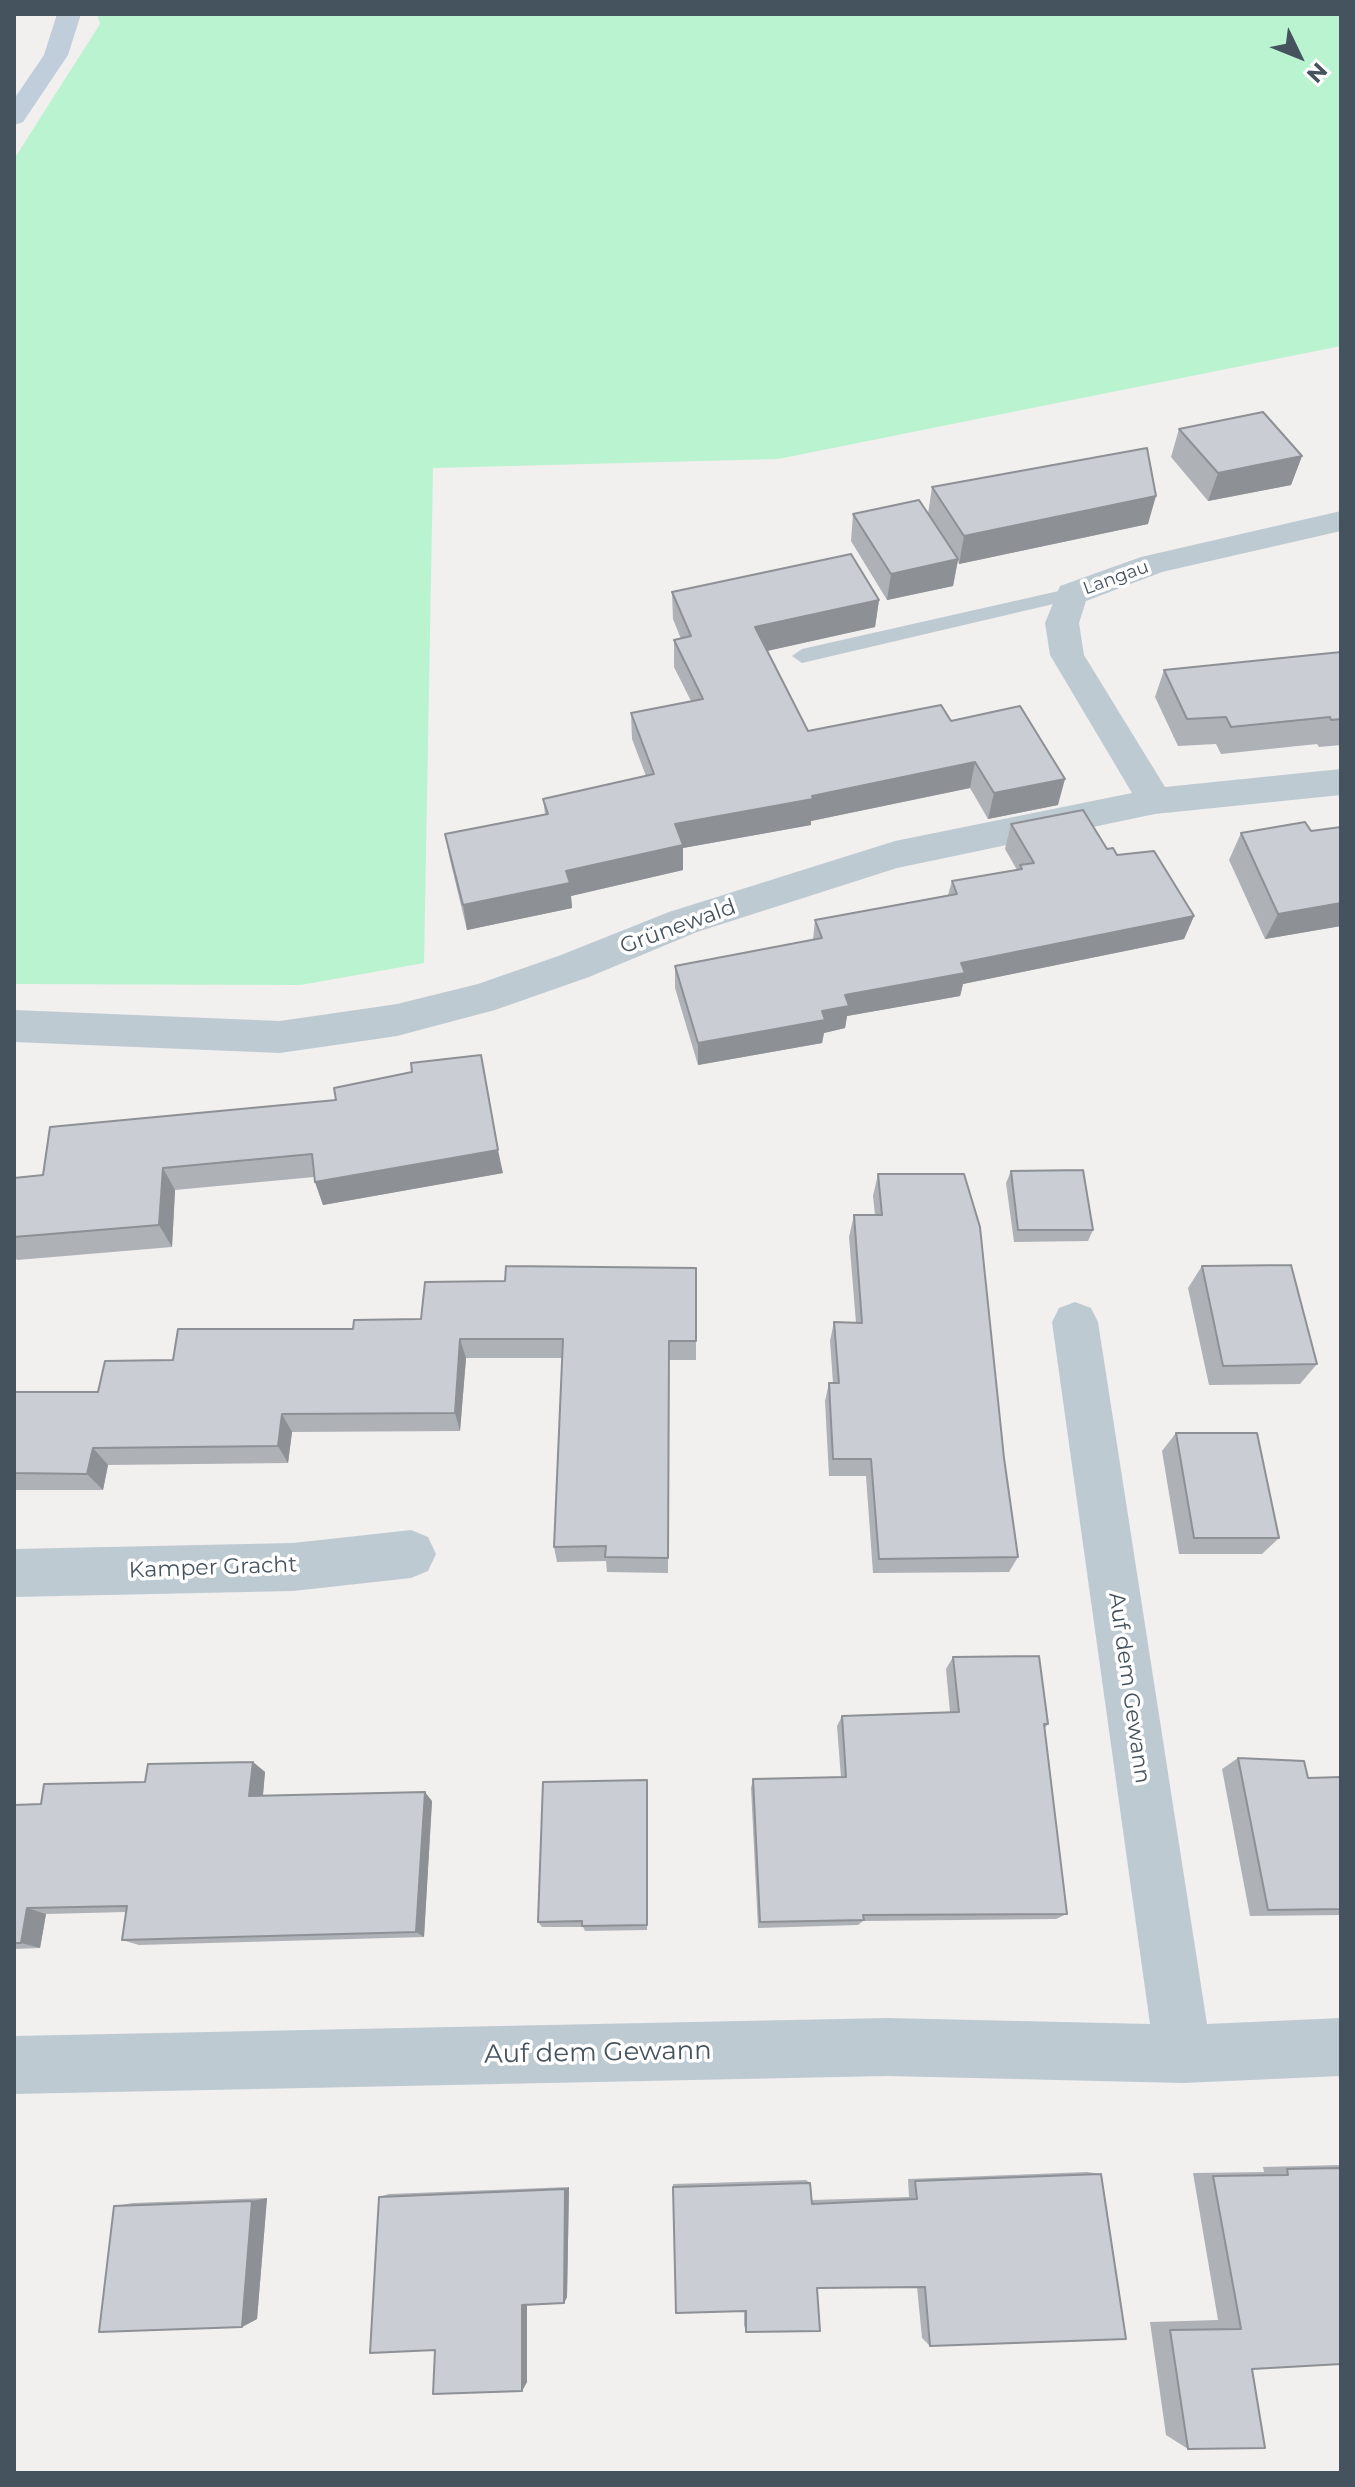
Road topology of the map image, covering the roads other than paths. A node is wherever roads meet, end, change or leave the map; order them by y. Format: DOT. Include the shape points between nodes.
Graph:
graph roads {
  1 [pos="69,14"];
  2 [pos="14,116"];
  3 [pos="1341,521"];
  4 [pos="1072,594"];
  5 [pos="802,656"];
  6 [pos="1341,782"];
  7 [pos="1155,801"];
  8 [pos="14,1026"];
  9 [pos="1075,1322"];
  10 [pos="411,1554"];
  11 [pos="14,1573"];
  12 [pos="1341,2047"];
  13 [pos="1183,2054"];
  14 [pos="14,2065"];
  1 -- 2 [label="street" via="56,55"];
  3 -- 4 [label="street, Langau" via="1153,564"];
  4 -- 5 [label="lane"];
  4 -- 7 [label="street, Langau" via="1062,623 1067,655"];
  6 -- 7 [label="street, Grünewald"];
  7 -- 8 [label="street, Grünewald" via="895,855 683,922 481,999 397,1020 280,1037"];
  9 -- 13 [label="street, Auf dem Gewann"];
  10 -- 11 [label="street, Kamper Gracht" via="293,1567"];
  12 -- 13 [label="street, Auf dem Gewann"];
  13 -- 14 [label="street, Auf dem Gewann" via="888,2047"];
}
